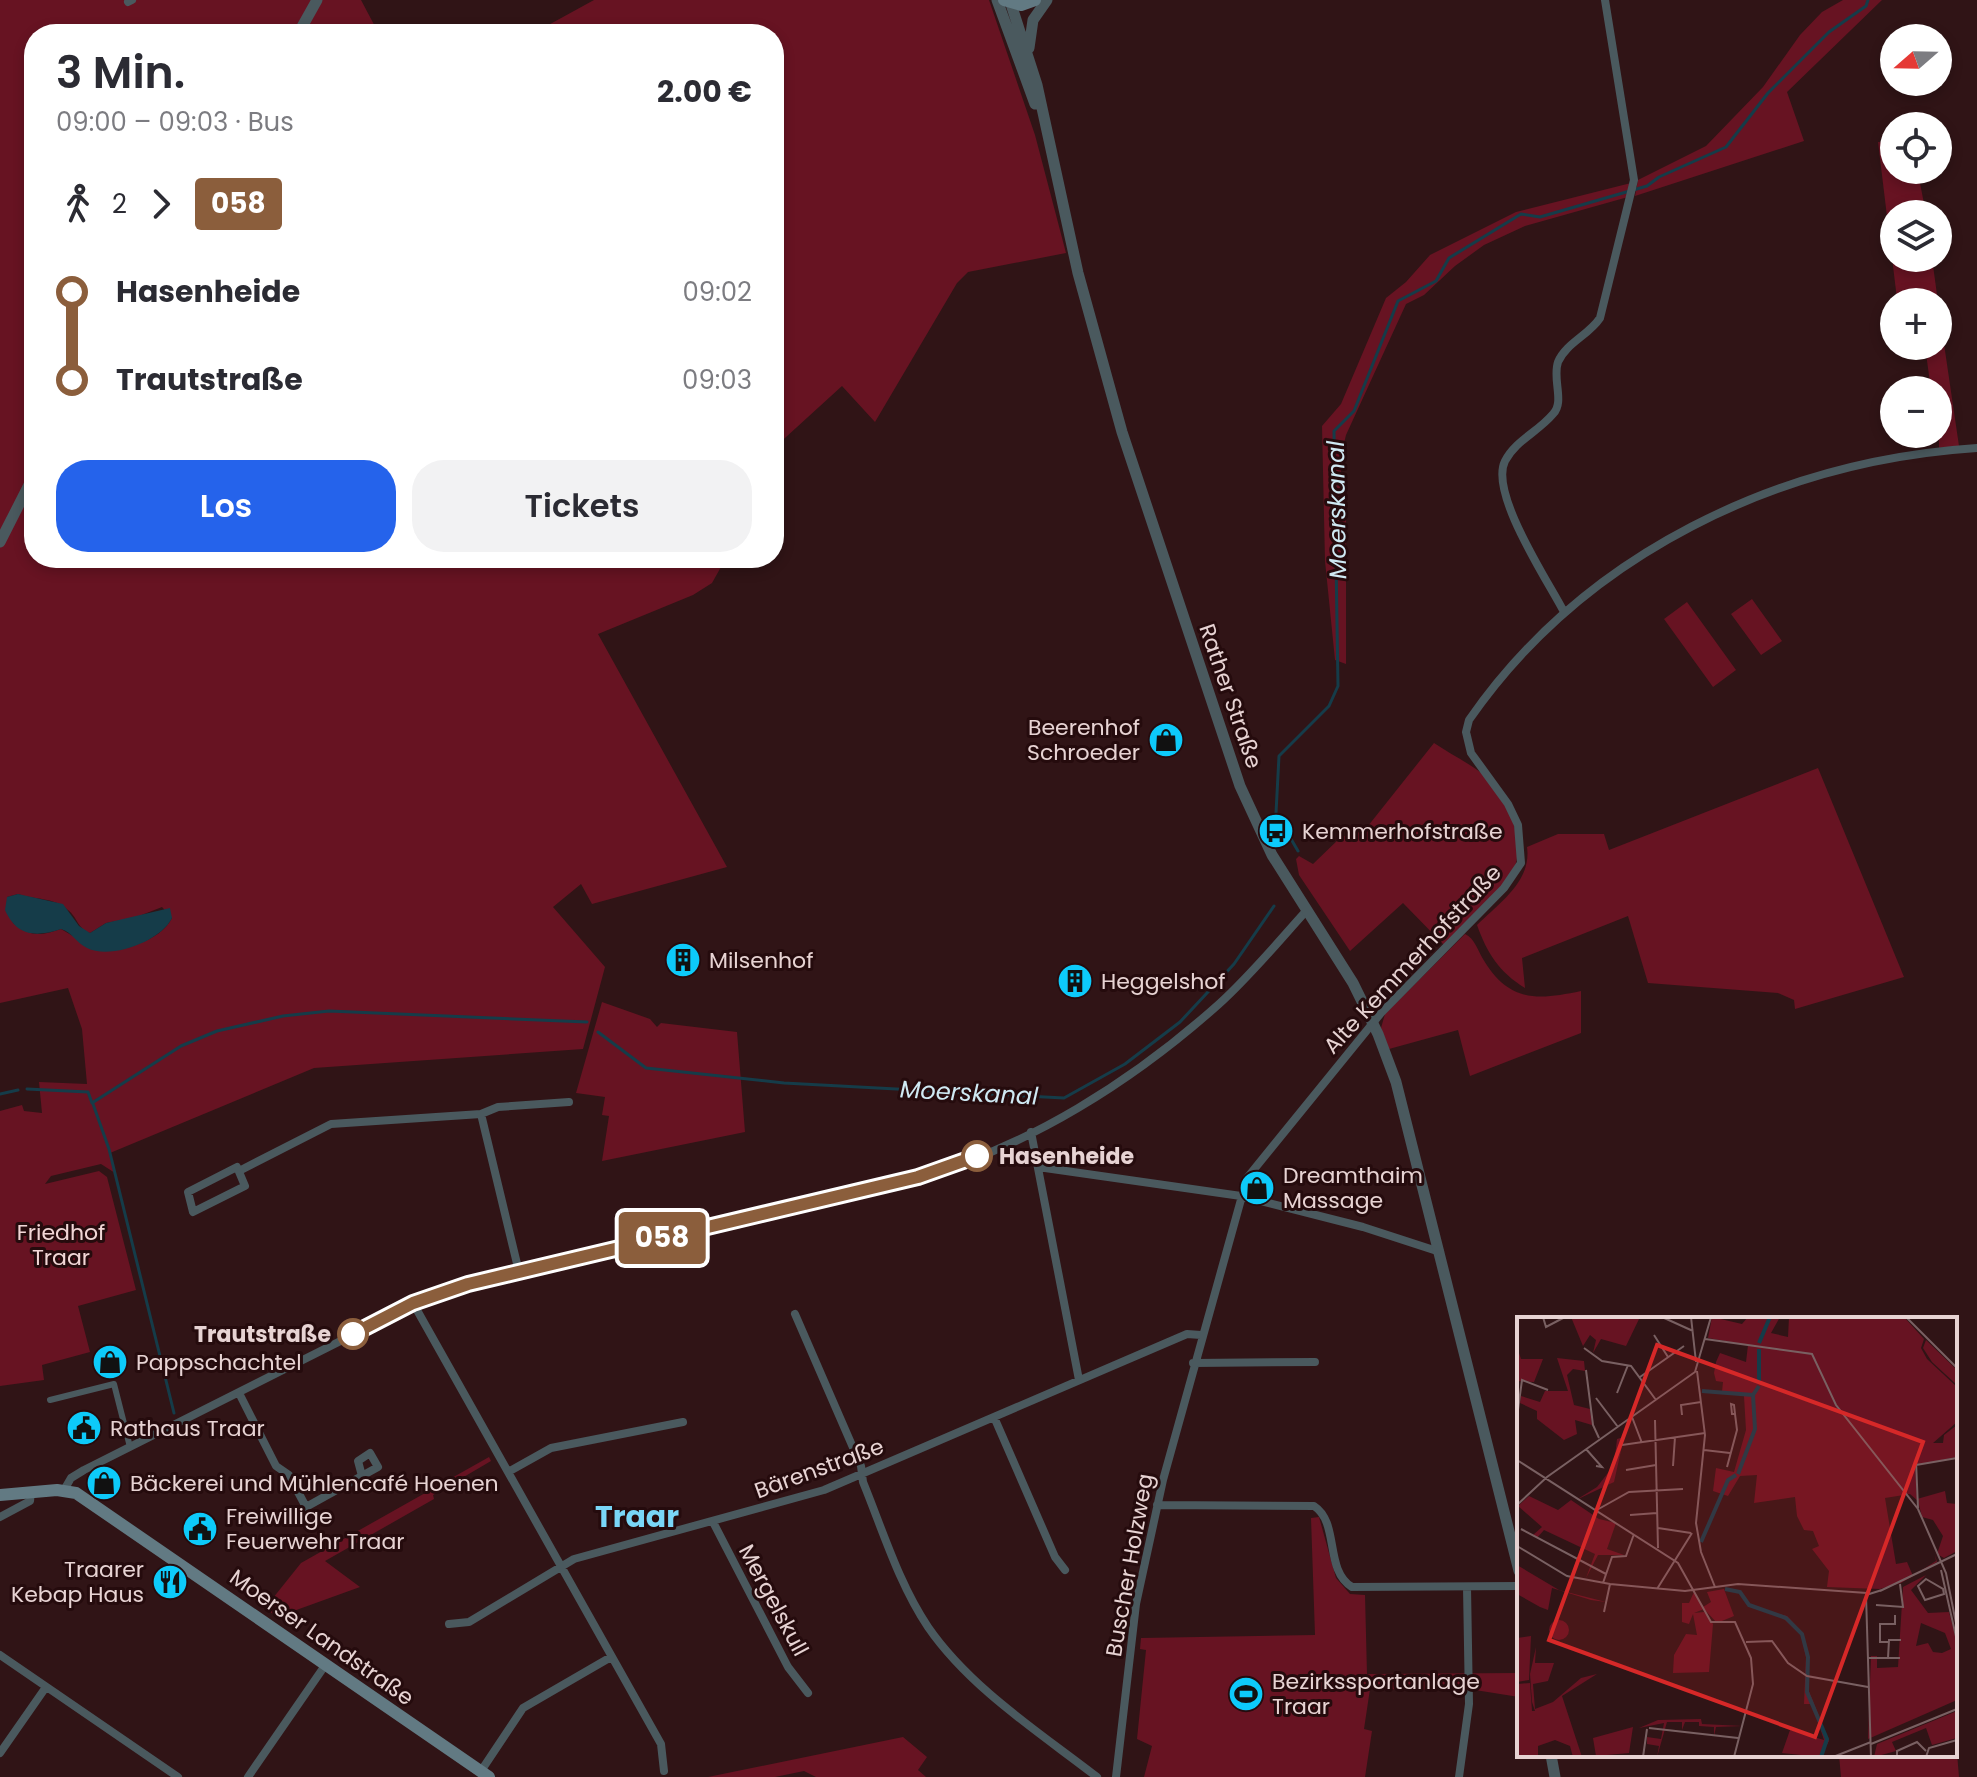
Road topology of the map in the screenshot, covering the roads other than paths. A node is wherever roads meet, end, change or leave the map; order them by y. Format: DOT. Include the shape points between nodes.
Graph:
graph roads {
  1 [pos="317,0"];
  2 [pos="1035,0"];
  3 [pos="1047,0"];
  4 [pos="1605,0"];
  5 [pos="1005,3"];
  6 [pos="304,24"];
  7 [pos="1030,60"];
  8 [pos="1044,127"];
  9 [pos="1977,448"];
  10 [pos="24,495"];
  11 [pos="0,542"];
  12 [pos="1564,612"];
  13 [pos="1307,910"];
  14 [pos="1373,1022"];
  15 [pos="569,1102"];
  16 [pos="481,1114"];
  17 [pos="1031,1132"];
  18 [pos="1038,1167"];
  19 [pos="239,1171"];
  20 [pos="1241,1196"];
  21 [pos="1440,1252"];
  22 [pos="519,1272"];
  23 [pos="413,1303"];
  24 [pos="795,1314"];
  25 [pos="1201,1335"];
  26 [pos="1315,1362"];
  27 [pos="1193,1363"];
  28 [pos="1079,1380"];
  29 [pos="239,1393"];
  30 [pos="50,1400"];
  31 [pos="994,1417"];
  32 [pos="683,1422"];
  33 [pos="130,1447"];
  34 [pos="508,1472"];
  35 [pos="862,1474"];
  36 [pos="362,1476"];
  37 [pos="64,1490"];
  38 [pos="31,1492"];
  39 [pos="0,1495"];
  40 [pos="1157,1505"];
  41 [pos="0,1517"];
  42 [pos="713,1522"];
  43 [pos="1516,1538"];
  44 [pos="562,1567"];
  45 [pos="1065,1570"];
  46 [pos="1517,1586"];
  47 [pos="1467,1587"];
  48 [pos="449,1624"];
  49 [pos="0,1655"];
  50 [pos="611,1657"];
  51 [pos="326,1664"];
  52 [pos="46,1687"];
  53 [pos="808,1693"];
  54 [pos="0,1753"];
  55 [pos="1551,1757"];
  56 [pos="664,1771"];
  57 [pos="485,1774"];
  58 [pos="178,1777"];
  59 [pos="248,1777"];
  60 [pos="1097,1777"];
  61 [pos="1116,1777"];
  62 [pos="1459,1777"];
  63 [pos="1555,1777"];
  1 -- 6 [label="street"];
  2 -- 5 [label="main road"];
  3 -- 7 [label="street, Rather Straße" via="1033,20"];
  4 -- 12 [label="street" via="1633,189 1600,318 1591,333 1560,358 1555,371 1556,413 1518,444 1503,464 1506,500"];
  5 -- 7 [label="street, Rather Straße"];
  5 -- 8 [label="street, Rather Straße"];
  7 -- 8 [label="street, Rather Straße"];
  8 -- 13 [label="street, Rather Straße" via="1111,394 1213,709 1252,817"];
  9 -- 12 [label="street, Alte Kemmerhofstraße" via="1871,463 1739,505 1655,544"];
  10 -- 11 [label="street"];
  12 -- 14 [label="street, Alte Kemmerhofstraße" via="1466,726 1471,753 1518,825 1522,854 1517,871"];
  13 -- 14 [label="street, Rather Straße"];
  13 -- 17 [label="street" via="1229,994 1186,1031 1129,1075"];
  14 -- 20 [label="street, Alte Kemmerhofstraße" via="1255,1166"];
  14 -- 21 [label="street, Rather Straße" via="1401,1099"];
  15 -- 16 [label="street" via="498,1107"];
  16 -- 19 [label="street" via="331,1124"];
  16 -- 22 [label="street"];
  17 -- 18 [label="street"];
  17 -- 22 [label="street" via="941,1171"];
  18 -- 20 [label="street"];
  18 -- 28 [label="street"];
  19 -- 19 [label="street" via="245,1186 193,1212 188,1192 237,1167"];
  20 -- 21 [label="street"];
  20 -- 25 [label="street, Buscher Holzweg"];
  21 -- 43 [label="street, Rather Straße"];
  22 -- 23 [label="street"];
  23 -- 29 [label="street"];
  23 -- 34 [label="street"];
  24 -- 35 [label="street"];
  25 -- 27 [label="street, Buscher Holzweg"];
  25 -- 28 [label="street, Bärenstraße" via="1187,1334"];
  26 -- 27 [label="street"];
  27 -- 40 [label="street, Buscher Holzweg"];
  28 -- 31 [label="street, Bärenstraße"];
  29 -- 33 [label="street"];
  29 -- 36 [label="street" via="273,1461 289,1475 306,1507"];
  30 -- 33 [label="street" via="114,1384"];
  31 -- 35 [label="street, Bärenstraße"];
  31 -- 45 [label="street"];
  32 -- 34 [label="street" via="551,1448"];
  33 -- 37 [label="street" via="71,1478"];
  34 -- 44 [label="street"];
  35 -- 42 [label="street, Bärenstraße" via="801,1498"];
  35 -- 60 [label="street" via="901,1577 943,1647 980,1685"];
  37 -- 38 [label="main road"];
  37 -- 51 [label="main road, Moerser Landstraße" via="85,1498"];
  38 -- 39 [label="main road"];
  38 -- 41 [label="street" via="30,1501"];
  40 -- 47 [label="street" via="1314,1506 1323,1516 1338,1571 1348,1585"];
  40 -- 61 [label="street, Buscher Holzweg" via="1136,1604"];
  42 -- 44 [label="street, Bärenstraße" via="574,1559"];
  42 -- 53 [label="street, Mergelskull" via="788,1667"];
  44 -- 48 [label="street, Bärenstraße" via="469,1622"];
  44 -- 50 [label="street"];
  46 -- 47 [label="street"];
  47 -- 62 [label="street" via="1469,1704"];
  49 -- 52 [label="street"];
  50 -- 56 [label="street" via="661,1744"];
  50 -- 57 [label="street" via="523,1708"];
  51 -- 57 [label="main road, Moerser Landstraße"];
  51 -- 59 [label="street"];
  52 -- 54 [label="street"];
  52 -- 58 [label="street"];
  55 -- 63 [label="street"];
}
